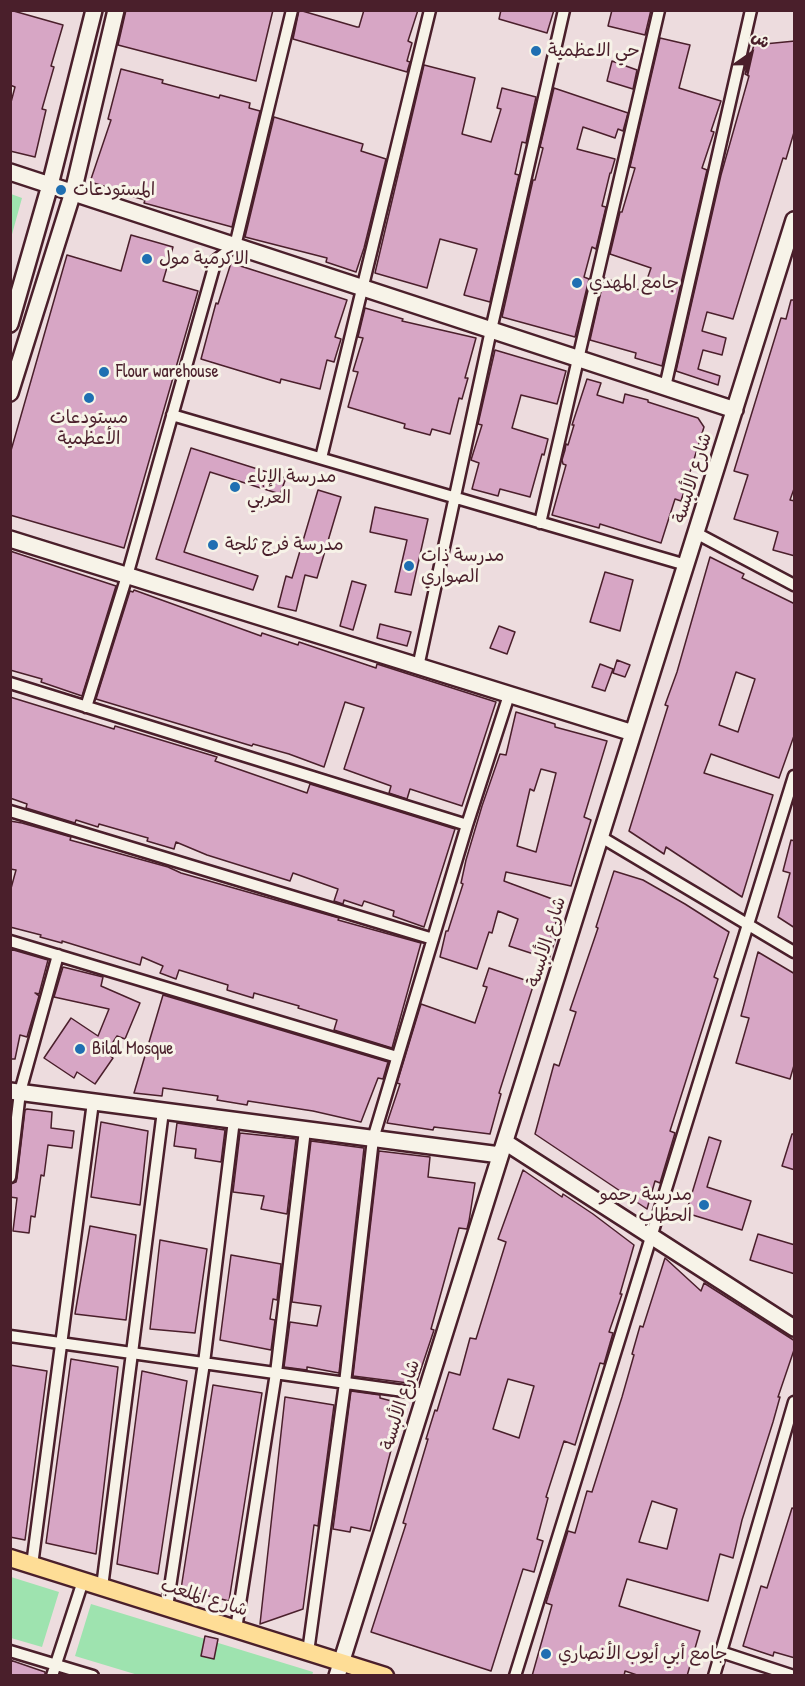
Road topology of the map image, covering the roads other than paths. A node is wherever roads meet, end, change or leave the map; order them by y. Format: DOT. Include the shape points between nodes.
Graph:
graph roads {
  1 [pos="94,10"];
  2 [pos="116,10"];
  3 [pos="291,10"];
  4 [pos="430,10"];
  5 [pos="564,10"];
  6 [pos="659,10"];
  7 [pos="751,10"];
  8 [pos="10,172"];
  9 [pos="50,185"];
  10 [pos="73,192"];
  11 [pos="795,220"];
  12 [pos="235,246"];
  13 [pos="363,288"];
  14 [pos="10,324"];
  15 [pos="491,330"];
  16 [pos="578,358"];
  17 [pos="665,387"];
  18 [pos="10,393"];
  19 [pos="735,410"];
  20 [pos="172,415"];
  21 [pos="321,458"];
  22 [pos="455,497"];
  23 [pos="540,523"];
  24 [pos="696,533"];
  25 [pos="10,539"];
  26 [pos="686,565"];
  27 [pos="127,576"];
  28 [pos="795,585"];
  29 [pos="418,667"];
  30 [pos="10,683"];
  31 [pos="509,694"];
  32 [pos="86,707"];
  33 [pos="633,733"];
  34 [pos="795,776"];
  35 [pos="10,811"];
  36 [pos="467,825"];
  37 [pos="600,837"];
  38 [pos="749,924"];
  39 [pos="433,939"];
  40 [pos="10,941"];
  41 [pos="795,952"];
  42 [pos="58,955"];
  43 [pos="397,1057"];
  44 [pos="15,1091"];
  45 [pos="93,1102"];
  46 [pos="163,1111"];
  47 [pos="234,1120"];
  48 [pos="305,1130"];
  49 [pos="373,1138"];
  50 [pos="502,1149"];
  51 [pos="10,1177"];
  52 [pos="651,1235"];
  53 [pos="795,1328"];
  54 [pos="10,1336"];
  55 [pos="61,1343"];
  56 [pos="133,1353"];
  57 [pos="204,1363"];
  58 [pos="276,1373"];
  59 [pos="345,1383"];
  60 [pos="425,1394"];
  61 [pos="795,1402"];
  62 [pos="10,1558"];
  63 [pos="32,1565"];
  64 [pos="83,1581"];
  65 [pos="102,1587"];
  66 [pos="167,1607"];
  67 [pos="236,1629"];
  68 [pos="10,1651"];
  69 [pos="308,1652"];
  70 [pos="721,1653"];
  71 [pos="339,1669"];
  72 [pos="54,1670"];
  73 [pos="93,1676"];
  74 [pos="385,1676"];
  75 [pos="515,1676"];
  76 [pos="714,1676"];
  77 [pos="794,1676"];
  1 -- 9 [label="main road"];
  2 -- 10 [label="main road"];
  3 -- 12 [label="street"];
  4 -- 13 [label="street"];
  5 -- 15 [label="street"];
  6 -- 16 [label="street"];
  7 -- 17 [label="street"];
  8 -- 9 [label="main road"];
  9 -- 10 [label="main road"];
  9 -- 14 [label="main road"];
  10 -- 12 [label="main road"];
  10 -- 18 [label="main road"];
  11 -- 19 [label="main road, شارع الألبسة"];
  12 -- 13 [label="main road"];
  12 -- 20 [label="street" via="216,260"];
  13 -- 15 [label="main road"];
  13 -- 21 [label="street"];
  15 -- 16 [label="main road"];
  15 -- 22 [label="street"];
  16 -- 17 [label="main road"];
  16 -- 23 [label="street"];
  17 -- 19 [label="main road"];
  19 -- 24 [label="main road, شارع الألبسة"];
  20 -- 21 [label="street"];
  20 -- 27 [label="street"];
  21 -- 22 [label="street"];
  22 -- 23 [label="street"];
  22 -- 29 [label="street"];
  23 -- 26 [label="street"];
  24 -- 26 [label="main road, شارع الألبسة"];
  24 -- 28 [label="street"];
  25 -- 27 [label="main road"];
  26 -- 33 [label="main road, شارع الألبسة"];
  27 -- 29 [label="main road"];
  27 -- 32 [label="street"];
  29 -- 31 [label="main road"];
  30 -- 32 [label="street"];
  31 -- 33 [label="main road"];
  31 -- 36 [label="street"];
  32 -- 36 [label="street"];
  33 -- 37 [label="main road, شارع الألبسة"];
  34 -- 38 [label="street"];
  35 -- 39 [label="street"];
  36 -- 39 [label="street"];
  37 -- 38 [label="street"];
  37 -- 50 [label="main road, شارع الألبسة"];
  38 -- 41 [label="street"];
  38 -- 52 [label="street"];
  39 -- 43 [label="street"];
  40 -- 42 [label="street"];
  42 -- 43 [label="street"];
  42 -- 44 [label="street"];
  43 -- 49 [label="street"];
  44 -- 45 [label="main road"];
  44 -- 51 [label="street"];
  45 -- 46 [label="main road"];
  45 -- 55 [label="street"];
  46 -- 47 [label="main road"];
  46 -- 56 [label="street"];
  47 -- 48 [label="main road"];
  47 -- 57 [label="street"];
  48 -- 49 [label="main road"];
  48 -- 58 [label="street"];
  49 -- 50 [label="main road"];
  49 -- 59 [label="street"];
  50 -- 52 [label="main road"];
  50 -- 60 [label="main road, شارع الألبسة"];
  52 -- 53 [label="main road"];
  52 -- 75 [label="street"];
  54 -- 55 [label="street"];
  55 -- 56 [label="street"];
  55 -- 63 [label="street"];
  56 -- 57 [label="street"];
  56 -- 65 [label="street"];
  57 -- 58 [label="street"];
  57 -- 66 [label="street"];
  58 -- 59 [label="street"];
  58 -- 67 [label="street"];
  59 -- 60 [label="street"];
  59 -- 69 [label="street"];
  60 -- 71 [label="main road, شارع الألبسة"];
  61 -- 70 [label="street"];
  62 -- 63 [label="main road, شارع الملعب"];
  63 -- 64 [label="main road, شارع الملعب"];
  64 -- 65 [label="main road, شارع الملعب"];
  64 -- 72 [label="street"];
  65 -- 66 [label="main road, شارع الملعب"];
  66 -- 67 [label="main road, شارع الملعب"];
  67 -- 69 [label="main road, شارع الملعب"];
  68 -- 72 [label="street"];
  69 -- 71 [label="main road, شارع الملعب"];
  70 -- 76 [label="street"];
  70 -- 77 [label="street"];
  71 -- 74 [label="main road, شارع الملعب"];
  72 -- 73 [label="street"];
}
